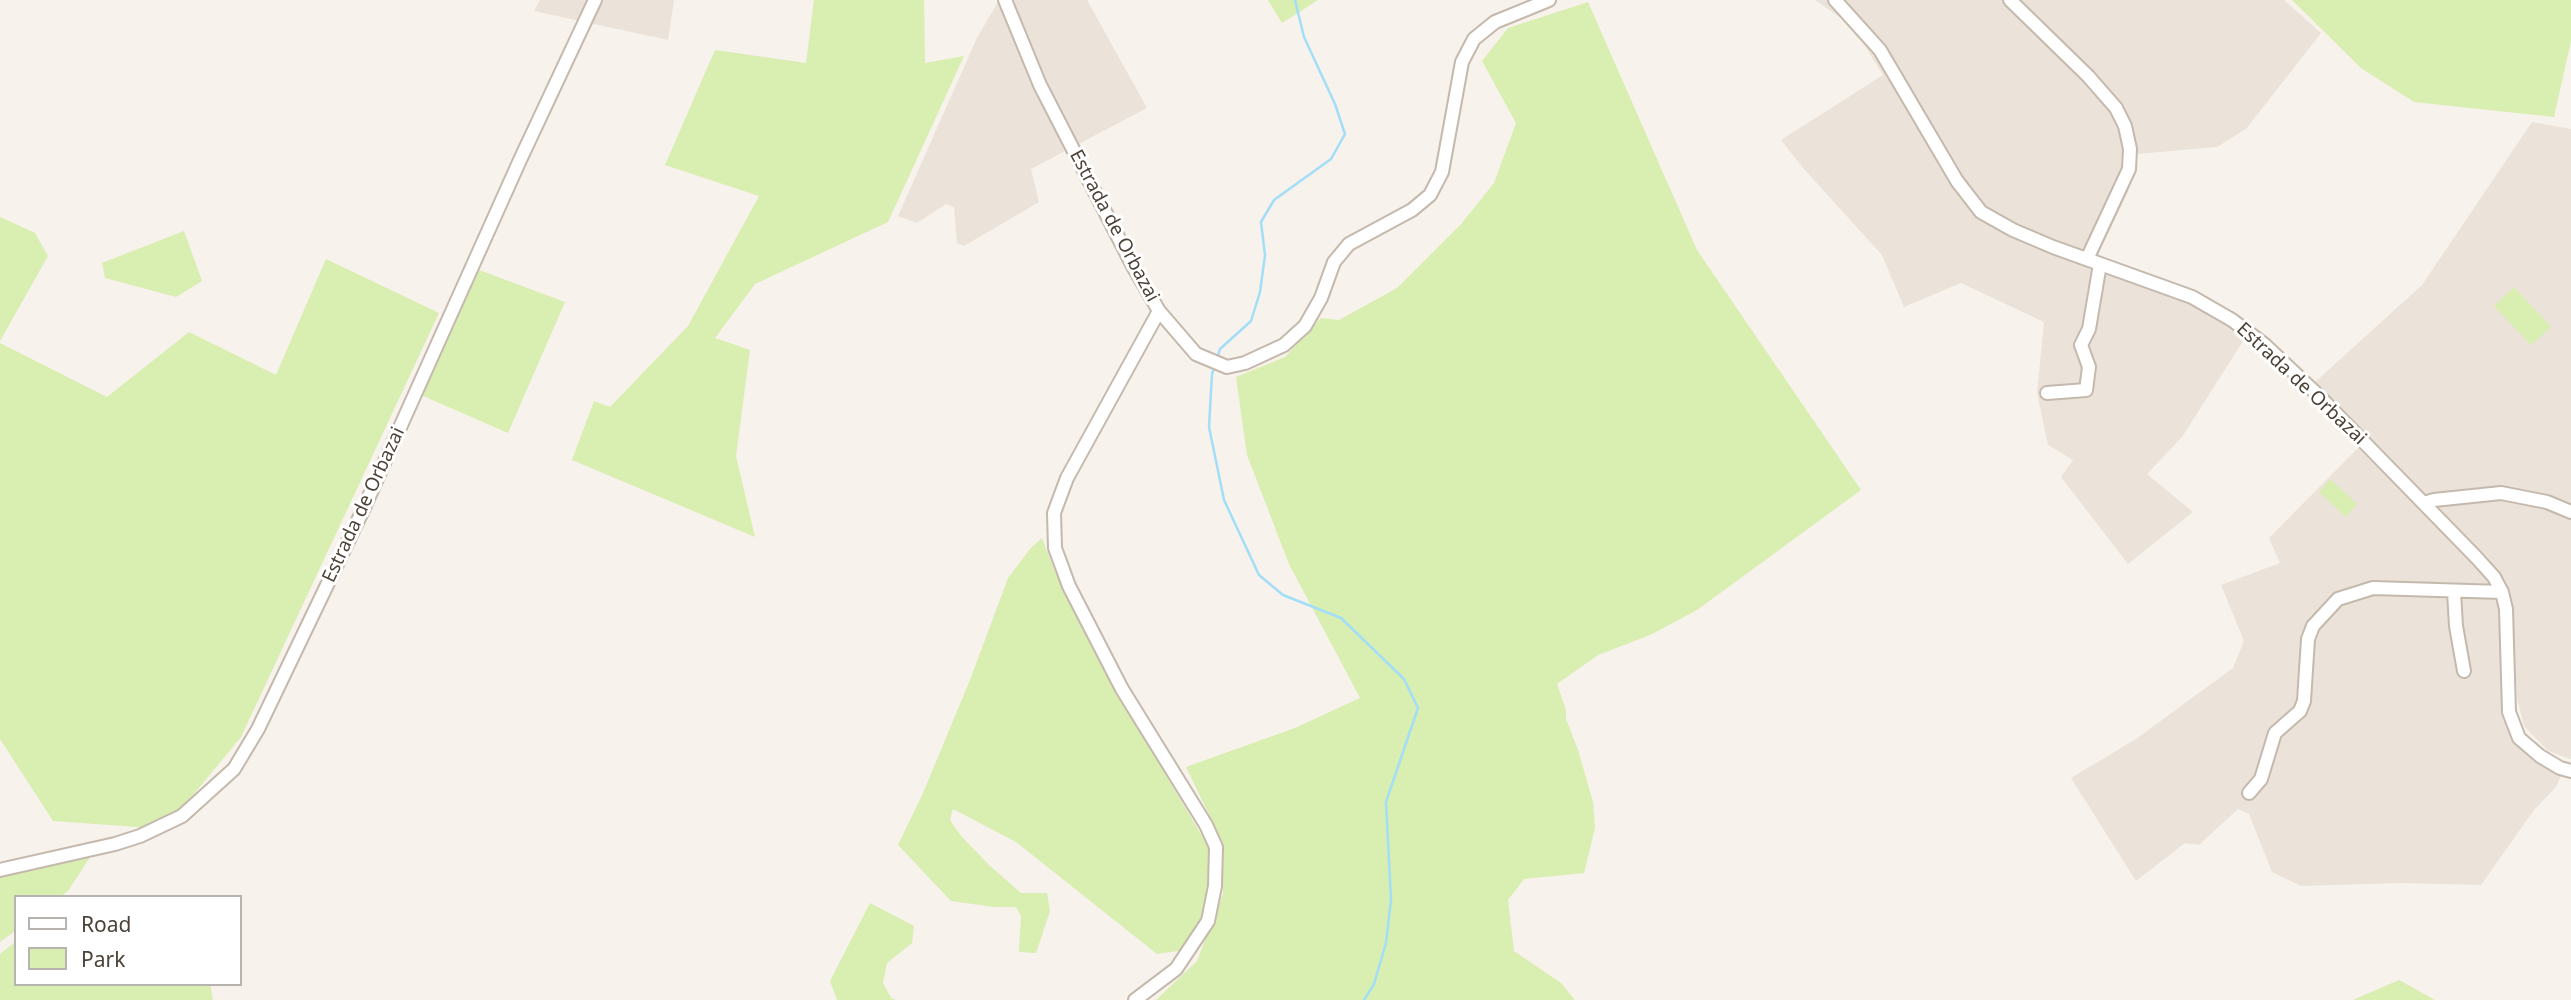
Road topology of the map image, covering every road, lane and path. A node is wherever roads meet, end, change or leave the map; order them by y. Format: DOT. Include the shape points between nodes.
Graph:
graph roads {
  1 [pos="595,0"];
  2 [pos="1005,0"];
  3 [pos="1549,0"];
  4 [pos="1835,0"];
  5 [pos="2010,0"];
  6 [pos="2087,259"];
  7 [pos="2100,264"];
  8 [pos="1159,310"];
  9 [pos="2047,393"];
  10 [pos="2424,503"];
  11 [pos="2571,512"];
  12 [pos="2454,592"];
  13 [pos="2502,592"];
  14 [pos="2465,671"];
  15 [pos="2571,771"];
  16 [pos="2249,793"];
  17 [pos="0,870"];
  18 [pos="1135,1000"];
  1 -- 17 [label="street, Estrada de Orbazai" via="363,510 258,729 234,769 182,816 140,835"];
  2 -- 8 [label="street, Estrada de Orbazai" via="1040,85"];
  3 -- 8 [label="street, Estrada de Orbazai" via="1495,22 1474,39 1462,62 1442,172 1430,195 1349,244 1334,262 1305,326 1284,345 1227,367 1196,354"];
  4 -- 6 [label="street, Estrada de Orbazai" via="1880,50 1980,212"];
  5 -- 6 [label="street" via="2088,76 2125,125 2129,169"];
  6 -- 7 [label="street, Estrada de Orbazai"];
  7 -- 9 [label="street" via="2089,329 2081,345 2089,368 2086,390"];
  7 -- 10 [label="street, Estrada de Orbazai" via="2192,297 2232,320 2317,394"];
  8 -- 18 [label="street" via="1066,478 1054,513 1055,548 1069,586 1122,689 1216,847 1209,921 1176,969"];
  10 -- 11 [label="street" via="2501,494"];
  10 -- 13 [label="street, Estrada de Orbazai" via="2494,577"];
  12 -- 13 [label="street"];
  12 -- 14 [label="street"];
  12 -- 16 [label="street" via="2373,588 2338,599 2325,611 2308,639 2300,711 2275,733 2261,779"];
  13 -- 15 [label="street, Estrada de Orbazai" via="2508,712 2519,738 2540,756"];
}
